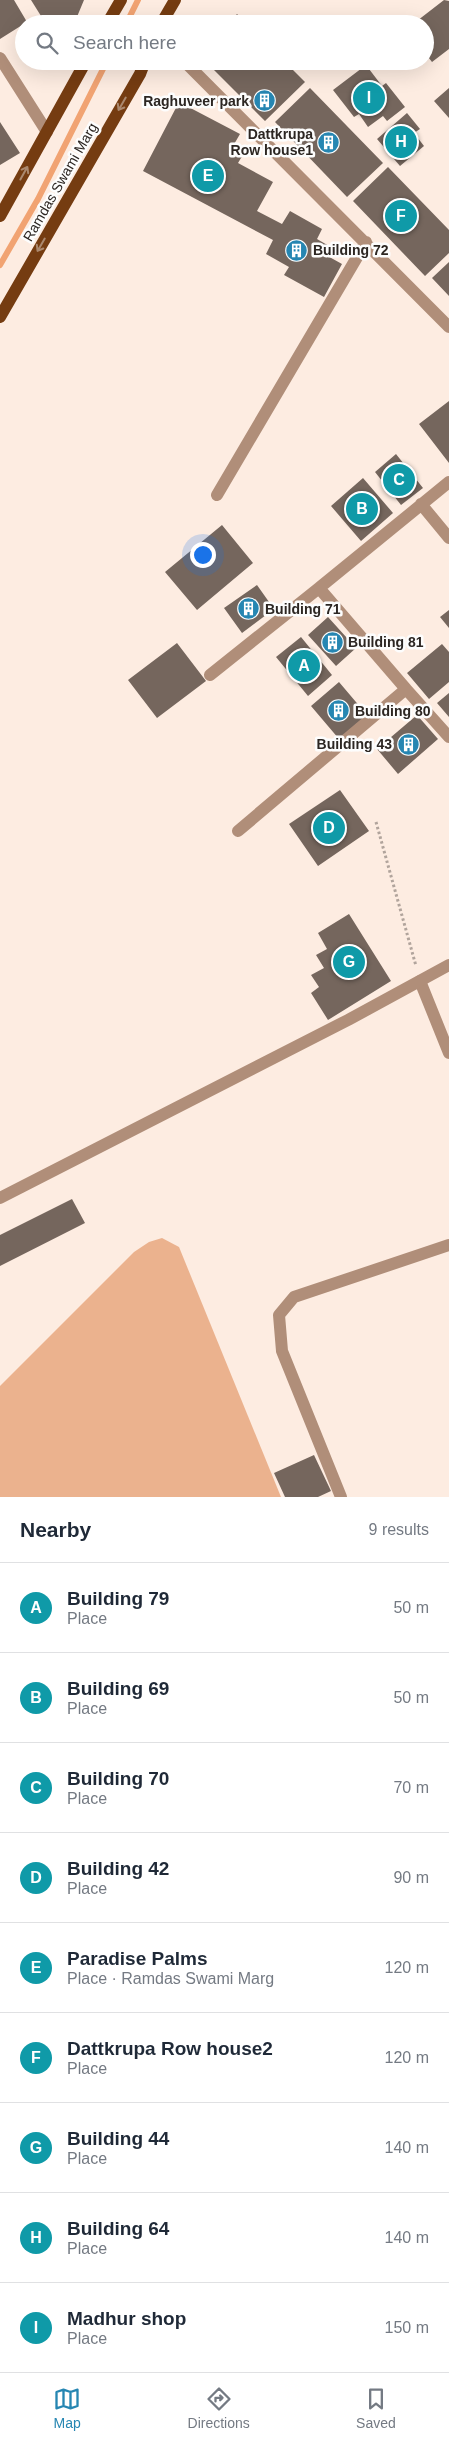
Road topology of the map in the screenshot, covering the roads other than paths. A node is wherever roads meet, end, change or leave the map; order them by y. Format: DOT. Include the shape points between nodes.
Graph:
graph roads {
  1 [pos="121,0"];
  2 [pos="175,0"];
  3 [pos="112,15"];
  4 [pos="166,15"];
  5 [pos="0,58"];
  6 [pos="81,70"];
  7 [pos="142,70"];
  8 [pos="193,70"];
  9 [pos="47,132"];
  10 [pos="0,216"];
  11 [pos="366,242"];
  12 [pos="0,317"];
  13 [pos="449,327"];
  14 [pos="449,482"];
  15 [pos="217,495"];
  16 [pos="421,504"];
  17 [pos="449,538"];
  18 [pos="319,588"];
  19 [pos="210,675"];
  20 [pos="406,689"];
  21 [pos="449,737"];
  22 [pos="238,832"];
  23 [pos="449,965"];
  24 [pos="420,981"];
  25 [pos="449,1053"];
  26 [pos="0,1198"];
  27 [pos="449,1245"];
  28 [pos="341,1497"];
  1 -- 3 [label="main road"];
  2 -- 4 [label="main road"];
  5 -- 9 [label="street"];
  6 -- 9 [label="main road"];
  7 -- 12 [label="main road, Ramdas Swami Marg, one-way"];
  8 -- 11 [label="street"];
  10 -- 9 [label="main road, one-way"];
  11 -- 13 [label="street"];
  11 -- 15 [label="street"];
  14 -- 16 [label="street"];
  16 -- 17 [label="street"];
  16 -- 18 [label="street"];
  18 -- 19 [label="street"];
  18 -- 20 [label="street"];
  20 -- 21 [label="street"];
  20 -- 22 [label="street"];
  23 -- 24 [label="street"];
  24 -- 25 [label="street"];
  24 -- 26 [label="street"];
  27 -- 28 [label="street" via="294,1297 279,1315 282,1351"];
}
